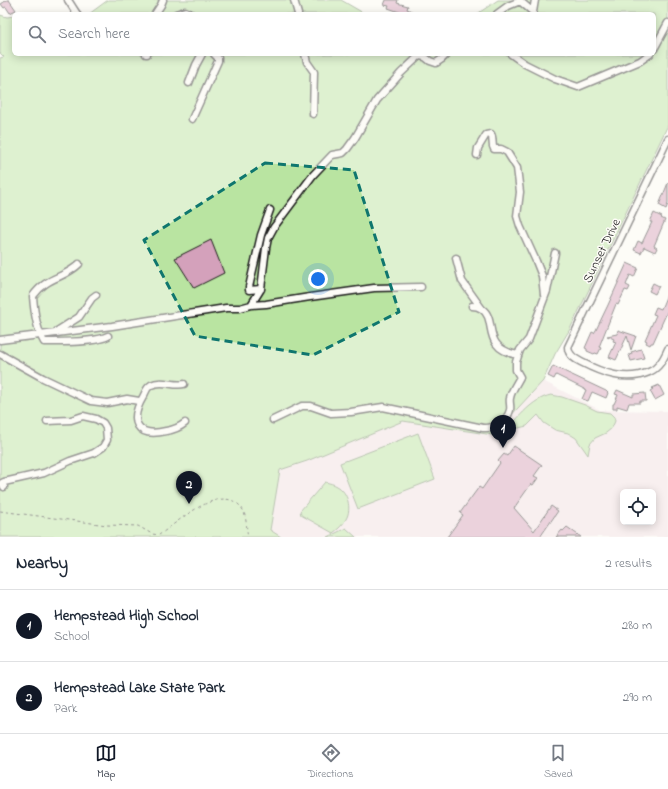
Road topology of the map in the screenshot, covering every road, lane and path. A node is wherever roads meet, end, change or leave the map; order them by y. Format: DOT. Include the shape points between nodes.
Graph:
graph roads {
  1 [pos="68,0"];
  2 [pos="163,0"];
  3 [pos="294,0"];
  4 [pos="535,0"];
  5 [pos="75,12"];
  6 [pos="156,12"];
  7 [pos="297,12"];
  8 [pos="500,12"];
  9 [pos="533,12"];
  10 [pos="533,12"];
  11 [pos="668,23"];
  12 [pos="656,45"];
  13 [pos="201,56"];
  14 [pos="216,56"];
  15 [pos="306,56"];
  16 [pos="419,56"];
  17 [pos="425,56"];
  18 [pos="445,56"];
  19 [pos="514,56"];
  20 [pos="647,56"];
  21 [pos="189,82"];
  22 [pos="313,114"];
  23 [pos="192,119"];
  24 [pos="668,139"];
  25 [pos="666,147"];
  26 [pos="477,155"];
  27 [pos="270,210"];
  28 [pos="555,253"];
  29 [pos="456,258"];
  30 [pos="79,264"];
  31 [pos="251,274"];
  32 [pos="262,275"];
  33 [pos="421,287"];
  34 [pos="261,289"];
  35 [pos="96,295"];
  36 [pos="545,297"];
  37 [pos="251,305"];
  38 [pos="472,306"];
  39 [pos="482,309"];
  40 [pos="56,332"];
  41 [pos="41,334"];
  42 [pos="108,336"];
  43 [pos="0,340"];
  44 [pos="668,349"];
  45 [pos="0,354"];
  46 [pos="518,355"];
  47 [pos="184,384"];
  48 [pos="140,401"];
  49 [pos="47,420"];
  50 [pos="272,420"];
  51 [pos="185,423"];
  52 [pos="4,487"];
  53 [pos="0,511"];
  54 [pos="248,537"];
  1 -- 5 [label="street"];
  2 -- 6 [label="street"];
  3 -- 7 [label="street"];
  4 -- 9 [label="street"];
  8 -- 10 [label="street" via="520,1"];
  11 -- 12 [label="street"];
  13 -- 21 [label="street"];
  14 -- 23 [label="street" via="218,62"];
  15 -- 22 [label="street" via="314,72"];
  16 -- 32 [label="street" via="377,100 347,149 343,153 332,155 313,175 278,223 268,238"];
  17 -- 18 [label="street" via="436,63"];
  19 -- 20 [label="street" via="555,79 578,87"];
  24 -- 25 [label="street, Sunset Drive"];
  25 -- 44 [label="street, Sunset Drive" via="568,350 575,359 588,366 610,375 625,376 650,372 660,364"];
  26 -- 36 [label="street" via="481,142 486,135 491,134 493,147 507,152 517,168 520,226 542,276"];
  27 -- 31 [label="street"];
  28 -- 36 [label="street"];
  29 -- 39 [label="street" via="462,282"];
  30 -- 41 [label="street" via="69,272 46,282 33,296"];
  31 -- 32 [label="street"];
  31 -- 34 [label="street" via="249,290"];
  32 -- 34 [label="street"];
  33 -- 37 [label="street" via="374,288"];
  34 -- 37 [label="street"];
  35 -- 40 [label="street" via="79,317"];
  36 -- 46 [label="street" via="529,339"];
  37 -- 40 [label="street"];
  38 -- 39 [label="street"];
  39 -- 46 [label="street" via="496,344 510,354"];
  40 -- 41 [label="street"];
  41 -- 42 [label="street" via="44,342 89,341"];
  41 -- 43 [label="street"];
  45 -- 48 [label="street" via="91,401"];
  46 -- 50 [label="street" via="516,370 520,377 510,398 510,412 490,429 384,407 331,413 302,406"];
  47 -- 48 [label="street" via="153,384"];
  48 -- 51 [label="street" via="136,410 136,422 144,432 161,432"];
  49 -- 52 [label="street" via="70,420 83,416 96,419 106,428 107,440 103,447 94,453 44,473 4,482"];
  53 -- 54 [label="path" via="107,525 138,526 152,534 159,534 206,503 231,500 244,514"];
}
